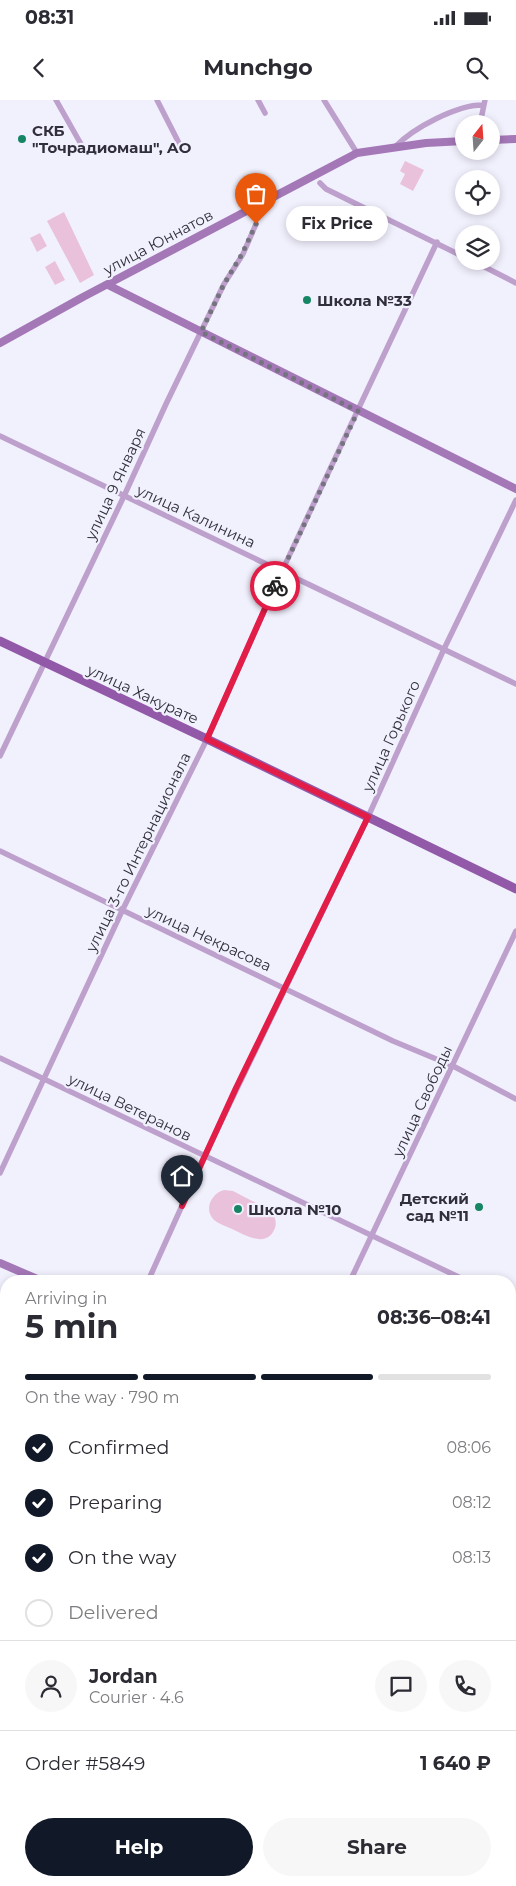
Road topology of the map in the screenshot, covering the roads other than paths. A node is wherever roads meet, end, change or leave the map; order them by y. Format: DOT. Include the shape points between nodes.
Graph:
graph roads {
  1 [pos="56,100"];
  2 [pos="157,100"];
  3 [pos="258,100"];
  4 [pos="324,100"];
  5 [pos="485,102"];
  6 [pos="265,113"];
  7 [pos="482,115"];
  8 [pos="516,139"];
  9 [pos="500,140"];
  10 [pos="455,141"];
  11 [pos="395,147"];
  12 [pos="182,149"];
  13 [pos="86,153"];
  14 [pos="357,153"];
  15 [pos="314,176"];
  16 [pos="320,183"];
  17 [pos="256,224"];
  18 [pos="436,242"];
  19 [pos="455,252"];
  20 [pos="491,270"];
  21 [pos="516,283"];
  22 [pos="108,285"];
  23 [pos="201,332"];
  24 [pos="0,343"];
  25 [pos="358,411"];
  26 [pos="0,436"];
  27 [pos="516,490"];
  28 [pos="124,496"];
  29 [pos="516,500"];
  30 [pos="282,571"];
  31 [pos="0,642"];
  32 [pos="444,649"];
  33 [pos="45,662"];
  34 [pos="516,684"];
  35 [pos="207,739"];
  36 [pos="0,756"];
  37 [pos="368,817"];
  38 [pos="0,851"];
  39 [pos="516,889"];
  40 [pos="122,911"];
  41 [pos="516,932"];
  42 [pos="286,988"];
  43 [pos="0,1058"];
  44 [pos="453,1066"];
  45 [pos="43,1079"];
  46 [pos="516,1099"];
  47 [pos="204,1157"];
  48 [pos="0,1173"];
  49 [pos="372,1236"];
  50 [pos="0,1263"];
  51 [pos="28,1275"];
  52 [pos="151,1275"];
  53 [pos="353,1275"];
  54 [pos="454,1275"];
  1 -- 13 [label="street"];
  2 -- 12 [label="street"];
  3 -- 6 [label="street"];
  4 -- 14 [label="street"];
  5 -- 7 [label="street"];
  5 -- 11 [label="street" via="458,109 412,132"];
  8 -- 9 [label="street"];
  10 -- 11 [label="street, улица Юннатов"];
  11 -- 14 [label="street, улица Юннатов"];
  14 -- 15 [label="street, улица Юннатов"];
  15 -- 16 [label="street"];
  15 -- 22 [label="street, улица Юннатов"];
  16 -- 18 [label="street" via="326,189"];
  17 -- 23 [label="street, улица 9 Января"];
  18 -- 19 [label="street"];
  18 -- 25 [label="street, улица 3-го Интернационала"];
  20 -- 21 [label="street"];
  22 -- 23 [label="street"];
  22 -- 24 [label="street, улица Юннатов"];
  23 -- 25 [label="street"];
  23 -- 28 [label="street, улица 9 Января"];
  25 -- 27 [label="street"];
  25 -- 30 [label="street, улица 3-го Интернационала"];
  26 -- 28 [label="street, улица Калинина"];
  28 -- 30 [label="street, улица Калинина"];
  28 -- 33 [label="street, улица 9 Января"];
  29 -- 32 [label="street, улица Горького"];
  30 -- 32 [label="street, улица Калинина"];
  30 -- 35 [label="street, улица 3-го Интернационала"];
  31 -- 33 [label="main road, улица Хакурате"];
  32 -- 34 [label="street, улица Калинина"];
  32 -- 37 [label="street, улица Горького"];
  33 -- 35 [label="main road, улица Хакурате"];
  33 -- 36 [label="street, улица 9 Января"];
  35 -- 37 [label="main road, улица Хакурате"];
  35 -- 40 [label="street, улица 3-го Интернационала"];
  37 -- 39 [label="main road, улица Хакурате"];
  37 -- 42 [label="street, улица Горького"];
  38 -- 40 [label="street, улица Некрасова"];
  40 -- 42 [label="street, улица Некрасова"];
  40 -- 45 [label="street, улица 3-го Интернационала"];
  41 -- 44 [label="street, улица Свободы"];
  42 -- 44 [label="street, улица Некрасова" via="393,1041"];
  42 -- 47 [label="street, улица Горького"];
  43 -- 45 [label="street, улица Ветеранов"];
  44 -- 46 [label="street, улица Некрасова"];
  44 -- 49 [label="street, улица Свободы"];
  45 -- 47 [label="street, улица Ветеранов"];
  45 -- 48 [label="street, улица 3-го Интернационала"];
  47 -- 49 [label="street, улица Ветеранов"];
  47 -- 52 [label="street, улица Горького"];
  49 -- 53 [label="street, улица Свободы"];
  49 -- 54 [label="street, улица Ветеранов"];
  50 -- 51 [label="street"];
}
